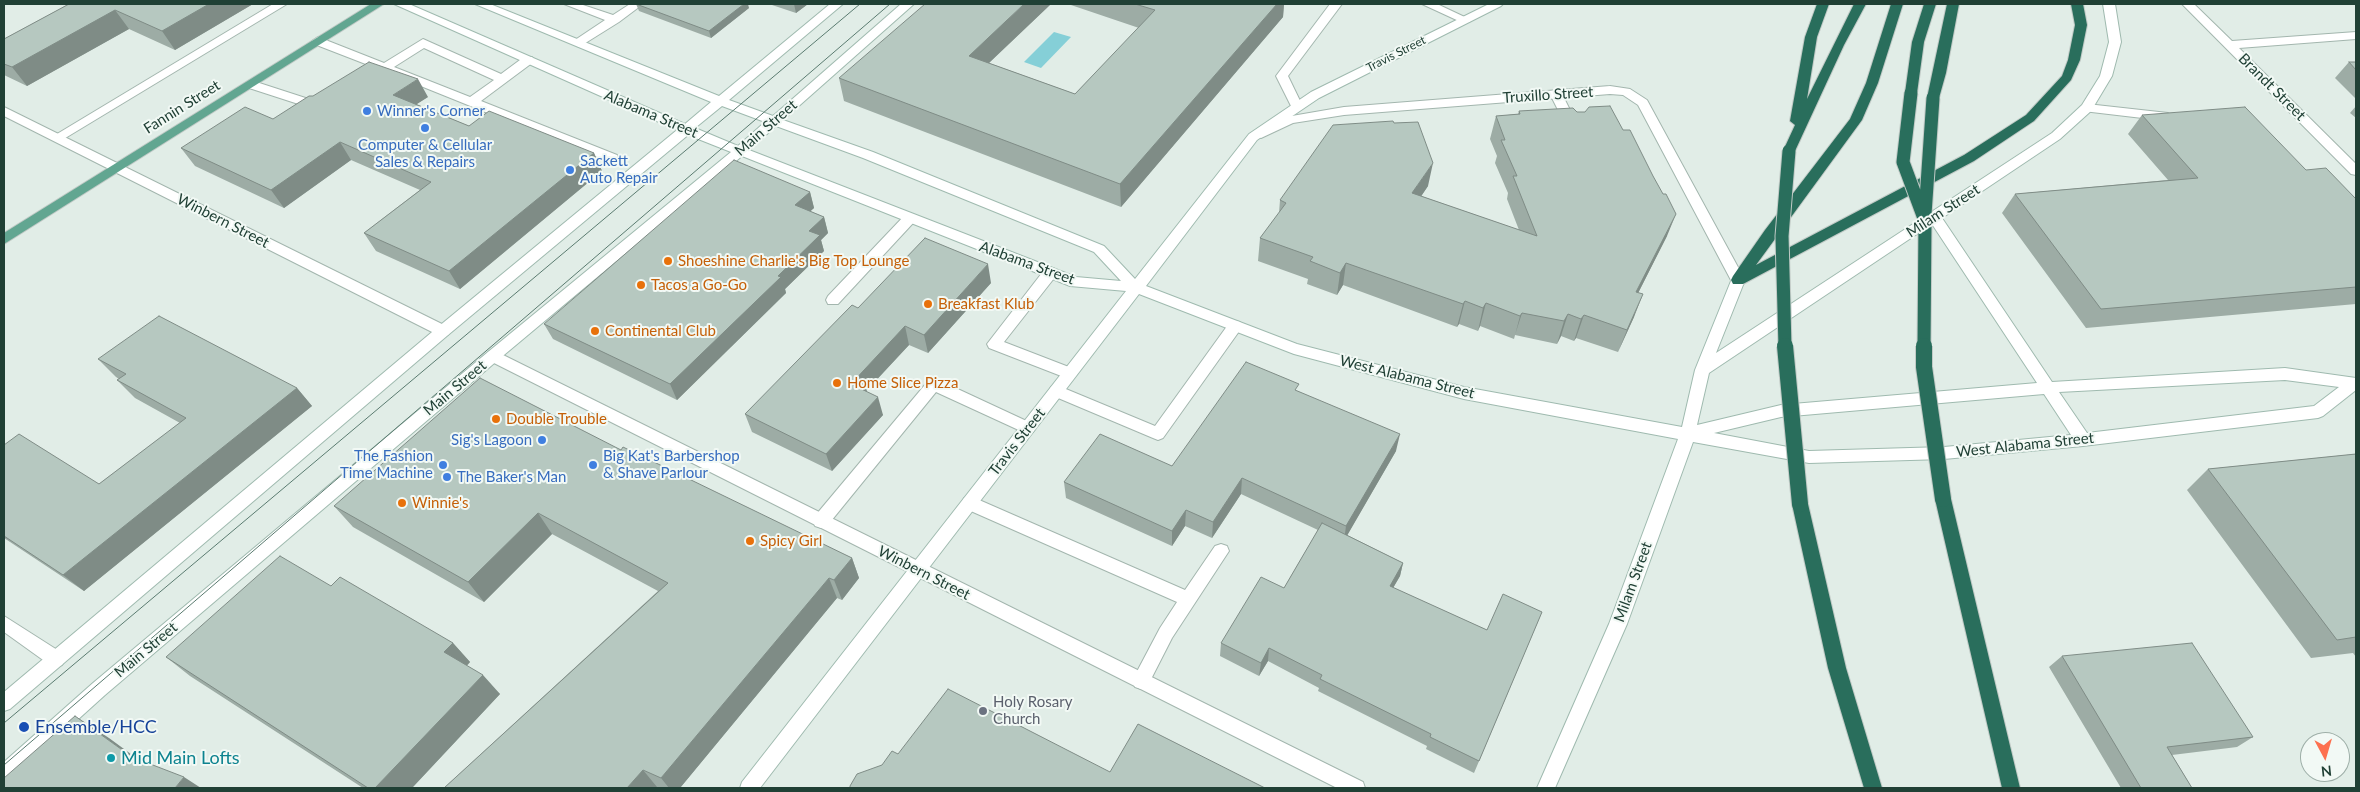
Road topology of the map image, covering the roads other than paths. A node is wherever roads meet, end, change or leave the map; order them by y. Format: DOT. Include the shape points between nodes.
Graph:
graph roads {
  1 [pos="281,4"];
  2 [pos="378,4"];
  3 [pos="400,4"];
  4 [pos="481,4"];
  5 [pos="570,4"];
  6 [pos="638,4"];
  7 [pos="837,4"];
  8 [pos="908,4"];
  9 [pos="1336,4"];
  10 [pos="1428,4"];
  11 [pos="1497,4"];
  12 [pos="1823,4"];
  13 [pos="1860,4"];
  14 [pos="1897,4"];
  15 [pos="1930,4"];
  16 [pos="1953,4"];
  17 [pos="2077,4"];
  18 [pos="2109,4"];
  19 [pos="2188,4"];
  20 [pos="615,20"];
  21 [pos="1465,20"];
  22 [pos="2356,35"];
  23 [pos="318,41"];
  24 [pos="578,43"];
  25 [pos="2230,45"];
  26 [pos="528,60"];
  27 [pos="384,68"];
  28 [pos="369,78"];
  29 [pos="502,79"];
  30 [pos="250,84"];
  31 [pos="1556,94"];
  32 [pos="720,101"];
  33 [pos="472,102"];
  34 [pos="332,104"];
  35 [pos="1297,107"];
  36 [pos="2087,108"];
  37 [pos="4,111"];
  38 [pos="2177,116"];
  39 [pos="775,120"];
  40 [pos="685,129"];
  41 [pos="1574,130"];
  42 [pos="58,137"];
  43 [pos="1253,137"];
  44 [pos="740,151"];
  45 [pos="1789,151"];
  46 [pos="612,158"];
  47 [pos="117,167"];
  48 [pos="2356,171"];
  49 [pos="910,218"];
  50 [pos="1930,219"];
  51 [pos="4,240"];
  52 [pos="1050,273"];
  53 [pos="1738,280"];
  54 [pos="1135,287"];
  55 [pos="833,300"];
  56 [pos="1235,326"];
  57 [pos="443,331"];
  58 [pos="493,356"];
  59 [pos="1702,370"];
  60 [pos="1069,373"];
  61 [pos="2355,384"];
  62 [pos="2050,389"];
  63 [pos="1056,391"];
  64 [pos="1028,428"];
  65 [pos="1688,433"];
  66 [pos="2083,440"];
  67 [pos="970,503"];
  68 [pos="821,521"];
  69 [pos="1221,551"];
  70 [pos="918,570"];
  71 [pos="1188,599"];
  72 [pos="4,623"];
  73 [pos="56,659"];
  74 [pos="1141,681"];
  75 [pos="4,702"];
  76 [pos="4,774"];
  77 [pos="749,788"];
  78 [pos="1356,788"];
  79 [pos="1546,788"];
  80 [pos="1873,788"];
  81 [pos="2012,788"];
  1 -- 42 [label="street"];
  2 -- 23 [label="main road, Fannin Street"];
  3 -- 26 [label="street, Alabama Street"];
  4 -- 24 [label="street"];
  5 -- 20 [label="street"];
  6 -- 20 [label="street"];
  7 -- 32 [label="street"];
  8 -- 39 [label="street, Main Street"];
  9 -- 35 [label="street" via="1282,76"];
  10 -- 21 [label="street"];
  11 -- 21 [label="street, Travis Street"];
  12 -- 45 [label="highway" via="1811,37"];
  13 -- 45 [label="highway"];
  14 -- 53 [label="highway" via="1872,83 1856,120"];
  15 -- 50 [label="highway, bridge" via="1918,42 1903,162"];
  16 -- 50 [label="highway, bridge" via="1933,98"];
  17 -- 53 [label="highway" via="2081,25 2074,60 2066,77 2030,118 1969,158"];
  18 -- 36 [label="street, Milam Street" via="2115,42 2106,76"];
  19 -- 25 [label="street, Brandt Street"];
  20 -- 24 [label="street"];
  21 -- 35 [label="street, Travis Street"];
  22 -- 25 [label="street"];
  23 -- 27 [label="street"];
  23 -- 30 [label="main road, Fannin Street"];
  24 -- 32 [label="street"];
  25 -- 48 [label="street, Brandt Street"];
  26 -- 29 [label="street"];
  26 -- 40 [label="street, Alabama Street"];
  27 -- 28 [label="street"];
  27 -- 29 [label="street" via="423,43"];
  27 -- 33 [label="street"];
  29 -- 33 [label="street"];
  30 -- 34 [label="street" via="324,109"];
  30 -- 47 [label="main road, Fannin Street"];
  31 -- 41 [label="street"];
  31 -- 43 [label="street, Truxillo Street" via="1344,111 1290,120"];
  31 -- 53 [label="street, Truxillo Street" via="1610,90 1626,92 1643,104"];
  32 -- 39 [label="street"];
  32 -- 40 [label="street"];
  33 -- 46 [label="street"];
  35 -- 43 [label="street, Travis Street"];
  36 -- 38 [label="street"];
  36 -- 50 [label="street, Milam Street" via="2056,136"];
  37 -- 42 [label="street, Winbern Street"];
  39 -- 44 [label="street, Main Street"];
  39 -- 54 [label="street" via="1099,249"];
  40 -- 44 [label="street, Alabama Street"];
  40 -- 57 [label="street"];
  42 -- 47 [label="street, Winbern Street"];
  43 -- 54 [label="street, Travis Street"];
  44 -- 49 [label="street, Alabama Street"];
  44 -- 58 [label="street, Main Street"];
  45 -- 80 [label="highway, bridge" via="1782,236 1785,361 1800,504 1836,668"];
  47 -- 51 [label="main road, Fannin Street"];
  47 -- 57 [label="street, Winbern Street"];
  49 -- 52 [label="street, Alabama Street"];
  49 -- 55 [label="street"];
  50 -- 59 [label="street, Milam Street"];
  50 -- 62 [label="street"];
  50 -- 81 [label="highway, bridge" via="1924,368 1943,499"];
  52 -- 54 [label="street, Alabama Street" via="1075,282"];
  52 -- 60 [label="street" via="994,344"];
  53 -- 59 [label="street, Milam Street"];
  54 -- 56 [label="street, West Alabama Street"];
  54 -- 60 [label="street, Travis Street"];
  56 -- 63 [label="street" via="1158,434"];
  56 -- 65 [label="street, West Alabama Street" via="1294,349 1464,393"];
  57 -- 73 [label="street"];
  58 -- 68 [label="street, Winbern Street"];
  58 -- 76 [label="street, Main Street" via="99,689"];
  59 -- 65 [label="street, Milam Street"];
  60 -- 63 [label="street, Travis Street"];
  61 -- 62 [label="street, West Alabama Street" via="2284,374"];
  61 -- 66 [label="street, West Alabama Street" via="2318,412"];
  62 -- 65 [label="street, West Alabama Street" via="1781,411"];
  62 -- 66 [label="street"];
  63 -- 64 [label="street, Travis Street"];
  64 -- 67 [label="street, Travis Street"];
  64 -- 68 [label="street" via="934,384"];
  65 -- 66 [label="street, West Alabama Street" via="1809,457 1944,453"];
  65 -- 79 [label="street, Milam Street" via="1618,624"];
  67 -- 70 [label="street, Travis Street"];
  67 -- 71 [label="street"];
  68 -- 70 [label="street, Winbern Street"];
  69 -- 71 [label="street"];
  70 -- 74 [label="street, Winbern Street"];
  70 -- 77 [label="street, Travis Street"];
  71 -- 74 [label="street" via="1166,632"];
  72 -- 73 [label="street"];
  73 -- 75 [label="street"];
  74 -- 78 [label="street, Winbern Street"];
}
